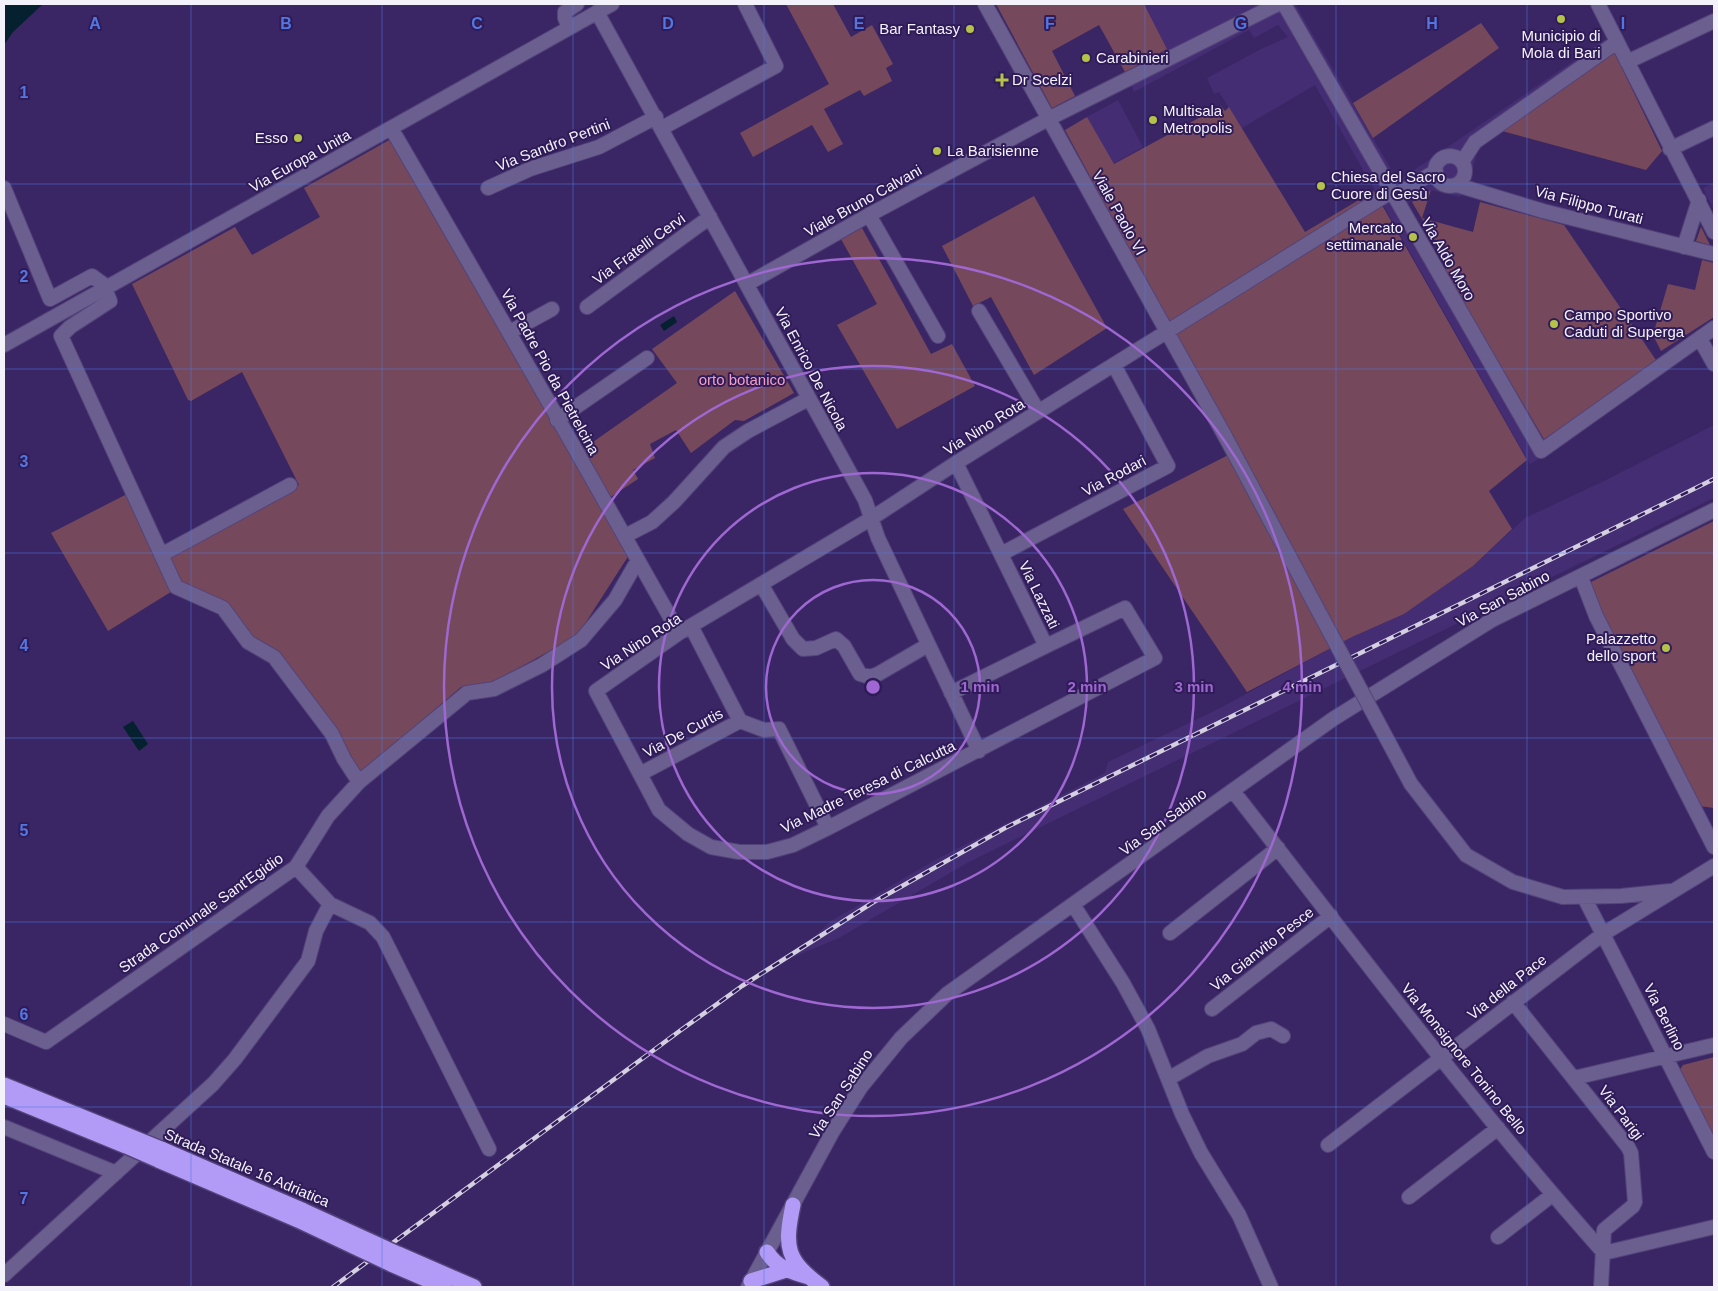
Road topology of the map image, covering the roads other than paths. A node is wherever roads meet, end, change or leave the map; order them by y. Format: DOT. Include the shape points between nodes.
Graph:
graph roads {
  1 [pos="576,4"];
  2 [pos="612,4"];
  3 [pos="745,4"];
  4 [pos="986,4"];
  5 [pos="1278,4"];
  6 [pos="1284,4"];
  7 [pos="1598,4"];
  8 [pos="597,12"];
  9 [pos="1714,22"];
  10 [pos="570,28"];
  11 [pos="1616,42"];
  12 [pos="1626,62"];
  13 [pos="1048,119"];
  14 [pos="659,122"];
  15 [pos="391,128"];
  16 [pos="1714,128"];
  17 [pos="1670,149"];
  18 [pos="1462,162"];
  19 [pos="1436,173"];
  20 [pos="1457,185"];
  21 [pos="4,188"];
  22 [pos="488,188"];
  23 [pos="1394,197"];
  24 [pos="1699,200"];
  25 [pos="869,215"];
  26 [pos="710,217"];
  27 [pos="1714,232"];
  28 [pos="1684,247"];
  29 [pos="1714,254"];
  30 [pos="747,284"];
  31 [pos="105,289"];
  32 [pos="588,307"];
  33 [pos="552,309"];
  34 [pos="979,311"];
  35 [pos="1714,328"];
  36 [pos="510,332"];
  37 [pos="1166,332"];
  38 [pos="938,336"];
  39 [pos="1700,339"];
  40 [pos="4,345"];
  41 [pos="648,358"];
  42 [pos="1714,364"];
  43 [pos="1114,365"];
  44 [pos="808,399"];
  45 [pos="1038,412"];
  46 [pos="557,420"];
  47 [pos="956,463"];
  48 [pos="290,485"];
  49 [pos="1714,510"];
  50 [pos="872,518"];
  51 [pos="625,536"];
  52 [pos="1001,554"];
  53 [pos="162,555"];
  54 [pos="638,560"];
  55 [pos="1581,577"];
  56 [pos="761,584"];
  57 [pos="686,630"];
  58 [pos="928,645"];
  59 [pos="1046,646"];
  60 [pos="596,691"];
  61 [pos="951,693"];
  62 [pos="740,721"];
  63 [pos="979,751"];
  64 [pos="640,774"];
  65 [pos="359,782"];
  66 [pos="1233,791"];
  67 [pos="828,828"];
  68 [pos="1714,846"];
  69 [pos="1278,848"];
  70 [pos="1714,866"];
  71 [pos="296,867"];
  72 [pos="1677,890"];
  73 [pos="1584,897"];
  74 [pos="330,904"];
  75 [pos="1074,906"];
  76 [pos="1331,916"];
  77 [pos="1170,933"];
  78 [pos="1604,934"];
  79 [pos="1513,1002"];
  80 [pos="1212,1009"];
  81 [pos="4,1024"];
  82 [pos="1283,1036"];
  83 [pos="1714,1045"];
  84 [pos="1666,1056"];
  85 [pos="1441,1058"];
  86 [pos="1574,1078"];
  87 [pos="1168,1079"];
  88 [pos="4,1085"];
  89 [pos="4,1096"];
  90 [pos="4,1127"];
  91 [pos="1498,1128"];
  92 [pos="128,1141"];
  93 [pos="1328,1145"];
  94 [pos="489,1149"];
  95 [pos="1714,1152"];
  96 [pos="116,1173"];
  97 [pos="1552,1195"];
  98 [pos="1409,1197"];
  99 [pos="793,1205"];
  100 [pos="1714,1227"];
  101 [pos="1498,1237"];
  102 [pos="767,1252"];
  103 [pos="1604,1253"];
  104 [pos="790,1255"];
  105 [pos="394,1259"];
  106 [pos="786,1270"];
  107 [pos="4,1275"];
  108 [pos="809,1277"];
  109 [pos="749,1284"];
  110 [pos="425,1287"];
  111 [pos="444,1287"];
  112 [pos="474,1287"];
  113 [pos="822,1287"];
  114 [pos="1271,1287"];
  115 [pos="1601,1287"];
  1 -- 10 [label="street" via="565,12 564,18"];
  2 -- 8 [label="street, Via Europa Unita"];
  3 -- 14 [label="street, Via Sandro Pertini" via="776,66"];
  4 -- 13 [label="street, Viale Paolo VI"];
  5 -- 13 [label="street, Viale Bruno Calvani"];
  6 -- 23 [label="street, Via Aldo Moro"];
  7 -- 11 [label="street"];
  8 -- 10 [label="street, Via Europa Unita"];
  8 -- 14 [label="street, Via Enrico De Nicola"];
  9 -- 12 [label="street"];
  10 -- 15 [label="street, Via Europa Unita"];
  11 -- 12 [label="street"];
  11 -- 18 [label="street" via="1476,142"];
  12 -- 17 [label="street"];
  13 -- 25 [label="street, Viale Bruno Calvani"];
  13 -- 37 [label="street, Viale Paolo VI"];
  14 -- 22 [label="street, Via Sandro Pertini"];
  14 -- 26 [label="street, Via Enrico De Nicola"];
  15 -- 31 [label="street, Via Europa Unita"];
  15 -- 36 [label="street, Via Padre Pio da Pietrelcina"];
  16 -- 17 [label="street"];
  17 -- 24 [label="street"];
  18 -- 19 [label="street" via="1447,157 1439,162"];
  18 -- 20 [label="street" via="1465,173"];
  19 -- 20 [label="street" via="1442,184"];
  19 -- 23 [label="street, Via Nino Rota"];
  20 -- 28 [label="street, Via Filippo Turati"];
  21 -- 31 [label="street" via="50,298 92,276"];
  23 -- 37 [label="street, Via Nino Rota"];
  23 -- 39 [label="street, Via Aldo Moro" via="1541,451"];
  24 -- 27 [label="street"];
  24 -- 28 [label="street"];
  25 -- 30 [label="street, Viale Bruno Calvani"];
  25 -- 38 [label="street"];
  26 -- 30 [label="street, Via Enrico De Nicola"];
  26 -- 32 [label="street, Via Fratelli Cervi"];
  28 -- 29 [label="street, Via Filippo Turati"];
  30 -- 44 [label="street, Via Enrico De Nicola"];
  31 -- 40 [label="street, Via Europa Unita"];
  31 -- 53 [label="street" via="110,301 61,336"];
  33 -- 36 [label="street"];
  34 -- 45 [label="street"];
  35 -- 39 [label="street"];
  36 -- 46 [label="street, Via Padre Pio da Pietrelcina"];
  37 -- 43 [label="street, Via Nino Rota"];
  37 -- 73 [label="street, Viale Paolo VI, bridge" via="1411,784 1466,855 1513,882 1563,898"];
  39 -- 42 [label="street"];
  41 -- 46 [label="street"];
  43 -- 45 [label="street, Via Nino Rota"];
  43 -- 52 [label="street, Via Rodari" via="1168,466"];
  44 -- 50 [label="street, Via Enrico De Nicola"];
  44 -- 51 [label="street" via="724,447 652,522"];
  45 -- 47 [label="street, Via Nino Rota"];
  46 -- 51 [label="street, Via Padre Pio da Pietrelcina"];
  47 -- 50 [label="street, Via Nino Rota"];
  47 -- 52 [label="street, Via Lazzati"];
  48 -- 53 [label="street"];
  49 -- 55 [label="street, Via San Sabino"];
  50 -- 56 [label="street, Via Nino Rota"];
  50 -- 58 [label="street, Via Enrico De Nicola" via="878,538"];
  51 -- 54 [label="street, Via Padre Pio da Pietrelcina"];
  52 -- 59 [label="street, Via Lazzati"];
  53 -- 65 [label="street" via="176,586 223,608 248,642 274,658 332,734"];
  54 -- 57 [label="street, Via Padre Pio da Pietrelcina"];
  54 -- 65 [label="street, Strada Comunale Sant'Egidio" via="615,600 581,640 494,689 467,693"];
  55 -- 66 [label="street, Via San Sabino" via="1492,620 1379,689"];
  55 -- 68 [label="street" via="1596,616"];
  56 -- 57 [label="street, Via Nino Rota"];
  56 -- 58 [label="street" via="793,639 803,649 816,648 836,639 844,646 860,674 870,677 878,674"];
  57 -- 60 [label="street, Via Nino Rota"];
  57 -- 62 [label="street, Via Padre Pio da Pietrelcina"];
  58 -- 61 [label="street, Via Enrico De Nicola"];
  59 -- 61 [label="street, Via Lazzati"];
  59 -- 63 [label="street, Via Madre Teresa di Calcutta" via="1125,608 1156,658"];
  60 -- 64 [label="street, Via Madre Teresa di Calcutta"];
  61 -- 63 [label="street, Via Enrico De Nicola"];
  62 -- 64 [label="street, Via De Curtis"];
  62 -- 67 [label="street" via="764,730 780,729"];
  63 -- 67 [label="street, Via Madre Teresa di Calcutta"];
  64 -- 67 [label="street, Via Madre Teresa di Calcutta" via="659,810 688,834 712,847 739,852 767,852 793,845"];
  65 -- 71 [label="street, Strada Comunale Sant'Egidio" via="328,816"];
  66 -- 69 [label="street, Via Monsignore Tonino Bello"];
  66 -- 75 [label="street, Via San Sabino"];
  69 -- 76 [label="street, Via Monsignore Tonino Bello"];
  69 -- 77 [label="street"];
  70 -- 72 [label="street, Via della Pace"];
  71 -- 74 [label="street"];
  71 -- 81 [label="street, Strada Comunale Sant'Egidio" via="46,1042"];
  72 -- 73 [label="street, Viale Paolo VI"];
  72 -- 78 [label="street, Via della Pace"];
  73 -- 78 [label="street, Via Berlino"];
  74 -- 94 [label="street" via="370,923 383,937"];
  74 -- 96 [label="street" via="316,931 308,961 242,1052 213,1084"];
  75 -- 87 [label="street" via="1148,1029"];
  75 -- 99 [label="street, Via San Sabino" via="947,994 900,1038 861,1087"];
  76 -- 80 [label="street, Via Gianvito Pesce"];
  76 -- 85 [label="street, Via Monsignore Tonino Bello"];
  78 -- 79 [label="street, Via della Pace"];
  78 -- 84 [label="street, Via Berlino"];
  79 -- 85 [label="street, Via della Pace"];
  79 -- 86 [label="street, Via Parigi"];
  82 -- 87 [label="street" via="1271,1029 1256,1033 1242,1044 1208,1056"];
  83 -- 84 [label="street"];
  84 -- 86 [label="street"];
  84 -- 95 [label="street, Via Berlino"];
  85 -- 91 [label="street, Via Monsignore Tonino Bello"];
  85 -- 93 [label="street, Via della Pace"];
  86 -- 103 [label="street, Via Parigi" via="1632,1153 1633,1206 1604,1230"];
  87 -- 114 [label="street" via="1201,1152 1239,1215"];
  88 -- 92 [label="highway, Strada Statale 16 Adriatica"];
  89 -- 92 [label="highway, Strada Statale 16 Adriatica"];
  90 -- 96 [label="street"];
  91 -- 97 [label="street, Via Monsignore Tonino Bello"];
  91 -- 98 [label="street"];
  92 -- 105 [label="highway, Strada Statale 16 Adriatica, bridge"];
  96 -- 107 [label="street"];
  97 -- 101 [label="street"];
  97 -- 103 [label="street, Via Monsignore Tonino Bello"];
  99 -- 102 [label="street, Via San Sabino"];
  99 -- 104 [label="highway" via="787,1241"];
  100 -- 103 [label="street"];
  102 -- 104 [label="highway"];
  102 -- 106 [label="highway"];
  102 -- 109 [label="street, Via San Sabino"];
  103 -- 115 [label="street"];
  104 -- 108 [label="highway"];
  105 -- 110 [label="highway" via="416,1283"];
  105 -- 111 [label="highway, Strada Statale 16 Adriatica"];
  105 -- 112 [label="highway, Strada Statale 16 Adriatica"];
  106 -- 108 [label="highway"];
  106 -- 109 [label="highway"];
  108 -- 113 [label="highway"];
}
